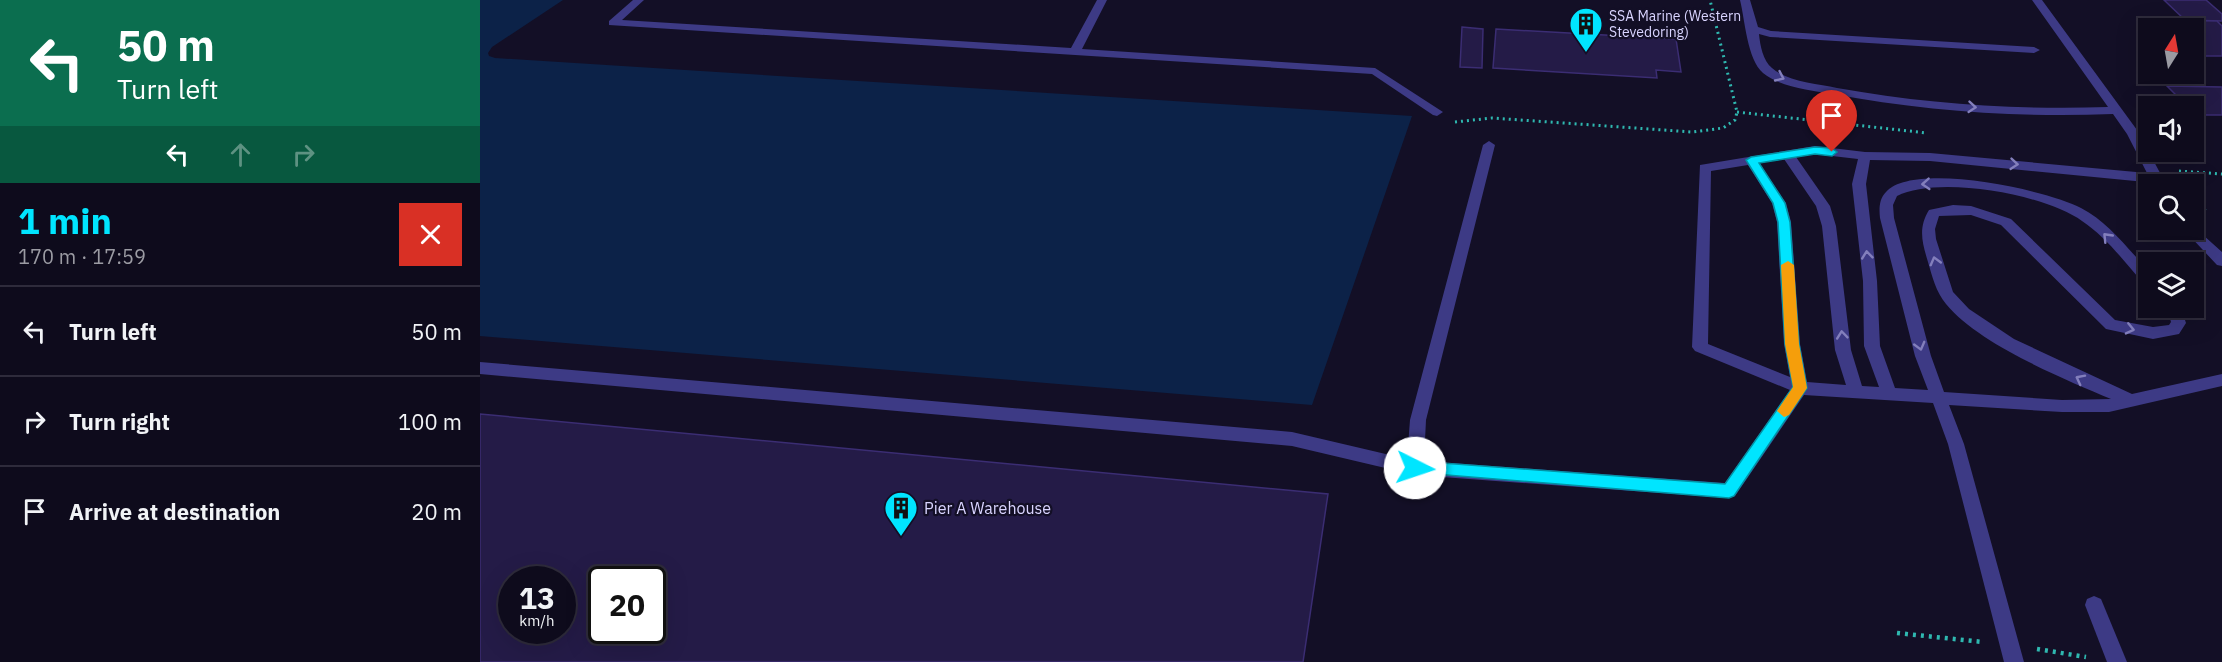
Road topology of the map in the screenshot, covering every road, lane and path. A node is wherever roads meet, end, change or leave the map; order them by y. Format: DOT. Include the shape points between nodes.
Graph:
graph roads {
  1 [pos="639,0"];
  2 [pos="1102,0"];
  3 [pos="1710,0"];
  4 [pos="1745,0"];
  5 [pos="2037,0"];
  6 [pos="1753,29"];
  7 [pos="2034,50"];
  8 [pos="1075,52"];
  9 [pos="2116,110"];
  10 [pos="1437,112"];
  11 [pos="1446,124"];
  12 [pos="1489,145"];
  13 [pos="1788,155"];
  14 [pos="1865,156"];
  15 [pos="1751,160"];
  16 [pos="2178,171"];
  17 [pos="2154,174"];
  18 [pos="2222,174"];
  19 [pos="2138,179"];
  20 [pos="2202,240"];
  21 [pos="2222,261"];
  22 [pos="2138,269"];
  23 [pos="2177,318"];
  24 [pos="480,368"];
  25 [pos="2222,380"];
  26 [pos="1800,388"];
  27 [pos="1856,392"];
  28 [pos="1889,394"];
  29 [pos="1939,398"];
  30 [pos="2134,402"];
  31 [pos="1415,468"];
  32 [pos="2094,605"];
  33 [pos="1897,633"];
  34 [pos="1971,640"];
  35 [pos="2041,650"];
  36 [pos="2014,662"];
  37 [pos="2117,662"];
  1 -- 8 [label="lane" via="613,23"];
  2 -- 8 [label="lane"];
  3 -- 11 [label="path" via="1737,112 1735,120 1723,128 1692,132 1492,118"];
  4 -- 6 [label="lane"];
  5 -- 9 [label="lane"];
  6 -- 7 [label="lane" via="1780,35"];
  6 -- 9 [label="lane, one-way" via="1762,63 1770,72 1802,85 1893,99 2032,112"];
  8 -- 10 [label="lane" via="1375,71"];
  9 -- 17 [label="lane"];
  12 -- 31 [label="lane" via="1418,420"];
  13 -- 14 [label="lane" via="1815,150"];
  13 -- 15 [label="lane"];
  27 -- 13 [label="lane, one-way" via="1843,350 1830,226 1818,198"];
  14 -- 19 [label="lane, one-way" via="1930,157"];
  28 -- 14 [label="lane, one-way" via="1872,346 1870,281 1859,184"];
  15 -- 26 [label="lane" via="1779,203 1784,222 1792,344"];
  15 -- 26 [label="lane" via="1705,168 1700,347"];
  16 -- 18 [label="path"];
  20 -- 21 [label="lane"];
  22 -- 29 [label="lane, one-way" via="2092,221 2047,200 1967,184 1925,183 1904,186 1892,193 1886,201 1887,218 1923,356"];
  30 -- 23 [label="lane, one-way" via="2040,358 1964,313 1943,288 1926,230 1929,220 1934,213 1960,209 2006,222 2111,325 2153,333 2174,330"];
  24 -- 31 [label="lane" via="1292,439"];
  25 -- 30 [label="lane"];
  26 -- 27 [label="lane"];
  26 -- 31 [label="lane" via="1729,491"];
  27 -- 28 [label="lane"];
  28 -- 29 [label="lane"];
  29 -- 30 [label="lane" via="2062,406"];
  29 -- 36 [label="lane" via="1956,444"];
  32 -- 37 [label="lane"];
  33 -- 34 [label="path"];
  35 -- 37 [label="path"];
}
